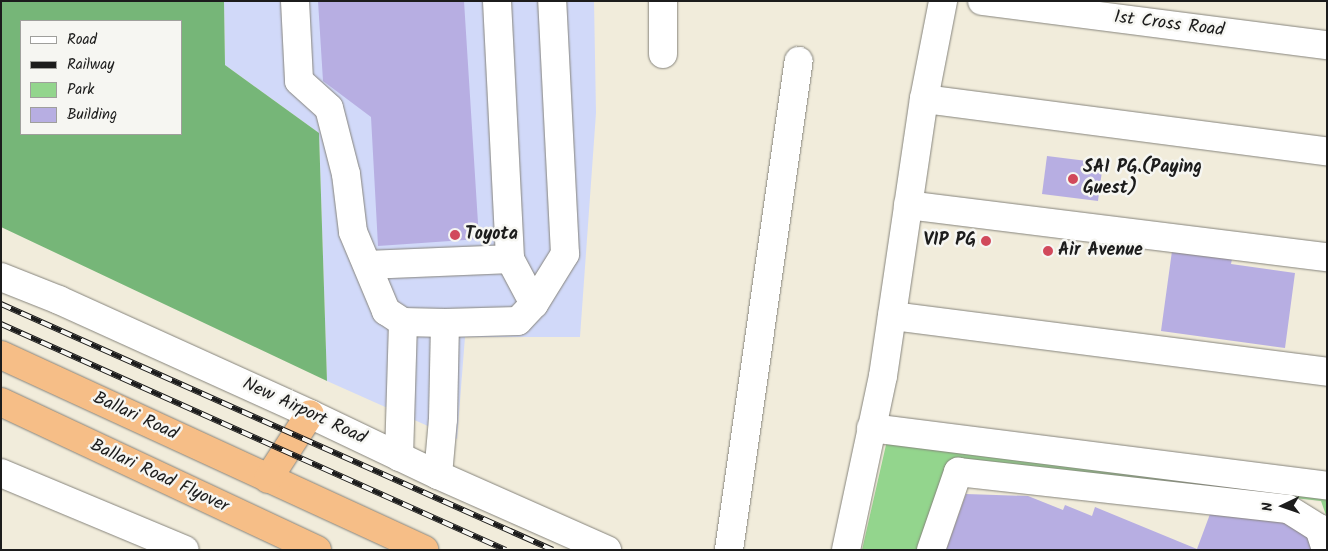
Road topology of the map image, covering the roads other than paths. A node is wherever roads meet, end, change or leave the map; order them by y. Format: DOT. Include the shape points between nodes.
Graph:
graph roads {
  1 [pos="295,1"];
  2 [pos="497,1"];
  3 [pos="552,1"];
  4 [pos="663,1"];
  5 [pos="943,1"];
  6 [pos="982,1"];
  7 [pos="1327,45"];
  8 [pos="663,54"];
  9 [pos="799,61"];
  10 [pos="924,98"];
  11 [pos="1327,151"];
  12 [pos="908,205"];
  13 [pos="1327,257"];
  14 [pos="510,259"];
  15 [pos="368,265"];
  16 [pos="1,277"];
  17 [pos="534,304"];
  18 [pos="892,316"];
  19 [pos="403,322"];
  20 [pos="445,323"];
  21 [pos="1,355"];
  22 [pos="1327,372"];
  23 [pos="1,402"];
  24 [pos="310,414"];
  25 [pos="871,428"];
  26 [pos="399,457"];
  27 [pos="1,473"];
  28 [pos="438,475"];
  29 [pos="268,479"];
  30 [pos="1327,486"];
  31 [pos="306,545"];
  32 [pos="185,550"];
  33 [pos="424,550"];
  34 [pos="607,550"];
  35 [pos="729,550"];
  36 [pos="846,550"];
  37 [pos="931,550"];
  38 [pos="1326,550"];
  1 -- 15 [label="street" via="299,81 329,108 346,174 354,232"];
  2 -- 14 [label="street"];
  3 -- 17 [label="street" via="565,254"];
  4 -- 8 [label="street"];
  5 -- 10 [label="street"];
  6 -- 7 [label="street, 1st Cross Road"];
  9 -- 35 [label="street"];
  10 -- 11 [label="street"];
  10 -- 12 [label="street"];
  12 -- 13 [label="street"];
  12 -- 18 [label="street"];
  14 -- 15 [label="street"];
  14 -- 17 [label="street"];
  15 -- 19 [label="street" via="386,311"];
  16 -- 24 [label="street, New Airport Road"];
  17 -- 20 [label="street" via="518,321"];
  18 -- 22 [label="street"];
  18 -- 25 [label="street"];
  19 -- 20 [label="street"];
  19 -- 26 [label="street"];
  20 -- 28 [label="street"];
  21 -- 29 [label="highway, Ballari Road"];
  23 -- 31 [label="highway, Ballari Road Flyover"];
  24 -- 26 [label="street, New Airport Road"];
  24 -- 29 [label="highway"];
  25 -- 30 [label="street"];
  25 -- 36 [label="street"];
  26 -- 28 [label="street, New Airport Road"];
  27 -- 32 [label="street"];
  28 -- 34 [label="street, New Airport Road"];
  29 -- 33 [label="highway"];
  37 -- 38 [label="street" via="958,472 1288,509 1319,528"];
}
